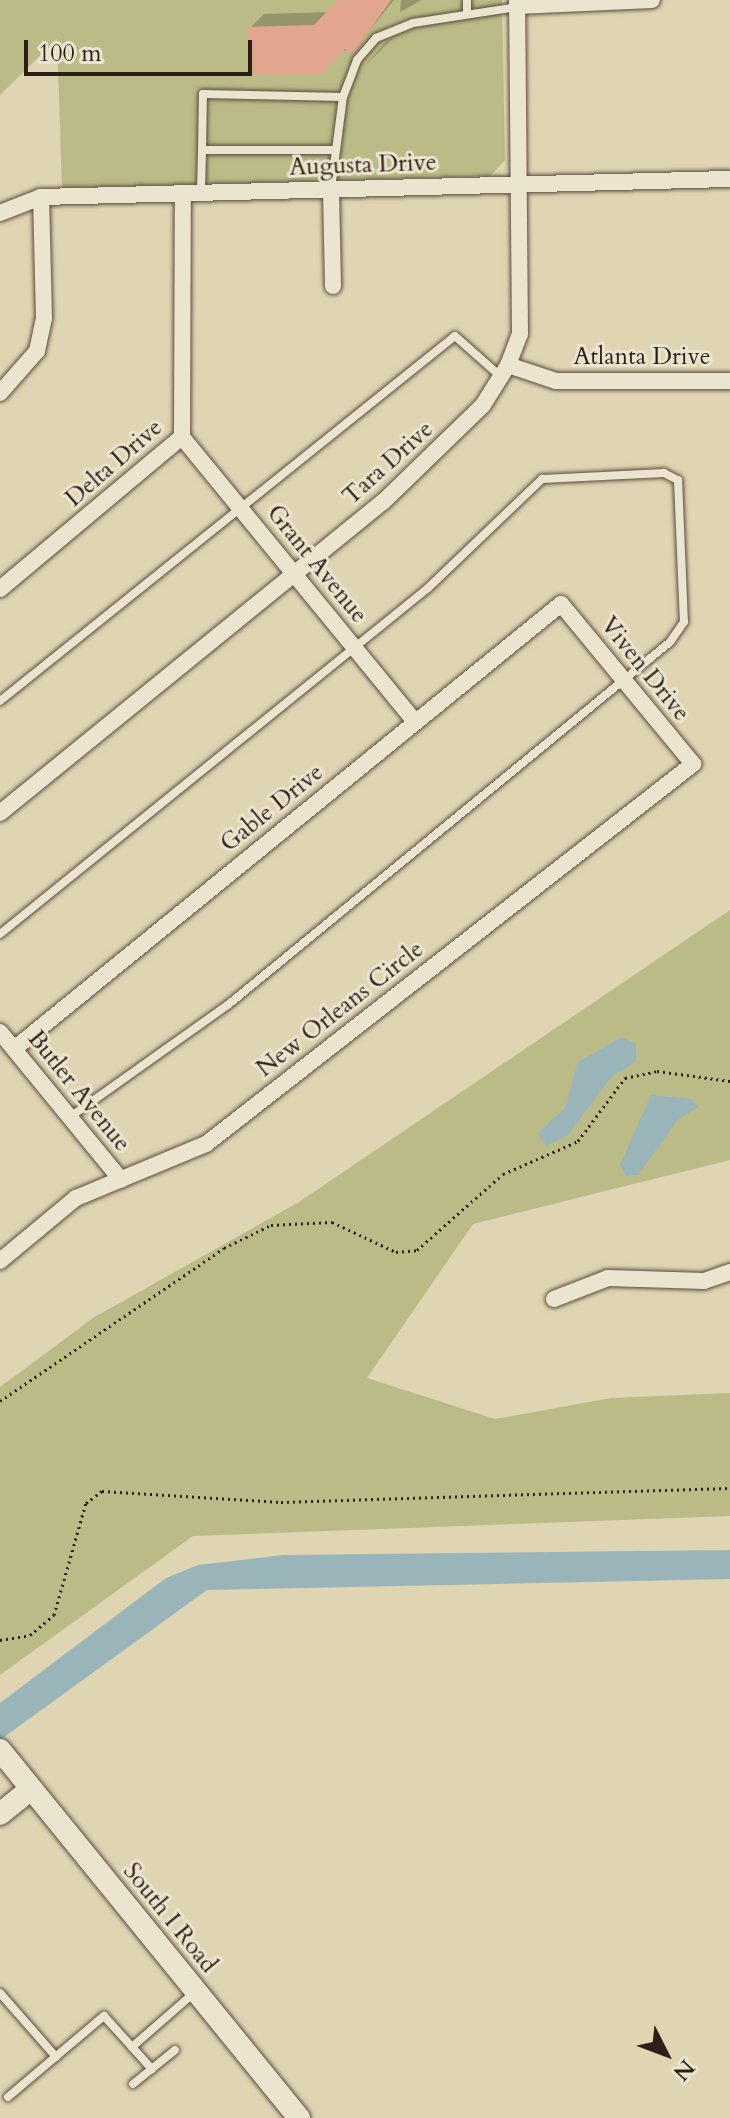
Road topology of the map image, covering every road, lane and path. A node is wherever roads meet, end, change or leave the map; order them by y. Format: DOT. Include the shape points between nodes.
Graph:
graph roads {
  1 [pos="467,0"];
  2 [pos="652,0"];
  3 [pos="517,3"];
  4 [pos="467,13"];
  5 [pos="343,97"];
  6 [pos="202,150"];
  7 [pos="335,150"];
  8 [pos="730,179"];
  9 [pos="518,184"];
  10 [pos="331,190"];
  11 [pos="192,193"];
  12 [pos="41,197"];
  13 [pos="0,213"];
  14 [pos="333,286"];
  15 [pos="505,371"];
  16 [pos="730,381"];
  17 [pos="0,393"];
  18 [pos="182,437"];
  19 [pos="241,509"];
  20 [pos="294,574"];
  21 [pos="0,589"];
  22 [pos="561,604"];
  23 [pos="354,646"];
  24 [pos="624,680"];
  25 [pos="0,701"];
  26 [pos="415,722"];
  27 [pos="693,764"];
  28 [pos="0,813"];
  29 [pos="0,934"];
  30 [pos="0,1032"];
  31 [pos="14,1049"];
  32 [pos="730,1081"];
  33 [pos="70,1117"];
  34 [pos="121,1180"];
  35 [pos="0,1261"];
  36 [pos="730,1272"];
  37 [pos="554,1299"];
  38 [pos="0,1401"];
  39 [pos="730,1488"];
  40 [pos="0,1640"];
  41 [pos="4,1755"];
  42 [pos="31,1789"];
  43 [pos="0,1814"];
  44 [pos="196,1991"];
  45 [pos="0,1993"];
  46 [pos="132,2047"];
  47 [pos="175,2050"];
  48 [pos="56,2057"];
  49 [pos="152,2069"];
  50 [pos="133,2084"];
  51 [pos="8,2097"];
  52 [pos="299,2118"];
  1 -- 4 [label="lane"];
  2 -- 3 [label="street"];
  3 -- 4 [label="lane"];
  3 -- 9 [label="street, Tara Drive"];
  4 -- 5 [label="lane" via="391,28 357,60"];
  5 -- 6 [label="lane" via="203,94"];
  5 -- 7 [label="lane"];
  6 -- 7 [label="lane"];
  6 -- 11 [label="lane"];
  7 -- 10 [label="lane"];
  8 -- 9 [label="street, Augusta Drive"];
  9 -- 10 [label="street, Augusta Drive"];
  9 -- 15 [label="street, Tara Drive" via="520,334"];
  10 -- 11 [label="street, Augusta Drive"];
  10 -- 14 [label="street"];
  11 -- 12 [label="street, Augusta Drive"];
  11 -- 18 [label="street, Delta Drive"];
  12 -- 13 [label="street, Augusta Drive"];
  12 -- 17 [label="street" via="44,318 37,351"];
  15 -- 16 [label="street, Atlanta Drive" via="556,381"];
  15 -- 19 [label="lane" via="455,336"];
  15 -- 20 [label="street, Tara Drive" via="433,456"];
  18 -- 19 [label="street, Grant Avenue"];
  18 -- 21 [label="street, Delta Drive"];
  19 -- 20 [label="street, Grant Avenue"];
  19 -- 25 [label="lane"];
  20 -- 23 [label="street, Grant Avenue"];
  20 -- 28 [label="street, Tara Drive"];
  22 -- 24 [label="street, Viven Drive"];
  22 -- 26 [label="street, Gable Drive"];
  23 -- 24 [label="lane" via="490,536 542,479 664,473 678,480 681,495 684,622"];
  23 -- 26 [label="street, Grant Avenue"];
  23 -- 29 [label="lane"];
  24 -- 27 [label="street, Viven Drive"];
  24 -- 33 [label="lane" via="229,1004"];
  26 -- 31 [label="street, Gable Drive"];
  27 -- 34 [label="street, New Orleans Circle" via="206,1144"];
  30 -- 31 [label="street, Butler Avenue"];
  31 -- 33 [label="street, Butler Avenue"];
  32 -- 38 [label="path" via="657,1071 625,1078 578,1141 503,1174 417,1250 396,1252 332,1222 271,1225 224,1248"];
  33 -- 34 [label="street, Butler Avenue"];
  34 -- 35 [label="street, New Orleans Circle" via="76,1198"];
  36 -- 37 [label="street" via="704,1281 608,1278"];
  39 -- 40 [label="path" via="281,1502 102,1491 86,1503 54,1615 30,1635"];
  41 -- 42 [label="main road, South I Road"];
  42 -- 43 [label="main road"];
  42 -- 44 [label="main road, South I Road"];
  44 -- 46 [label="lane"];
  44 -- 52 [label="main road, South I Road"];
  45 -- 48 [label="lane"];
  46 -- 48 [label="lane" via="104,2016"];
  46 -- 49 [label="lane"];
  47 -- 49 [label="lane"];
  48 -- 51 [label="lane"];
  49 -- 50 [label="lane"];
}
